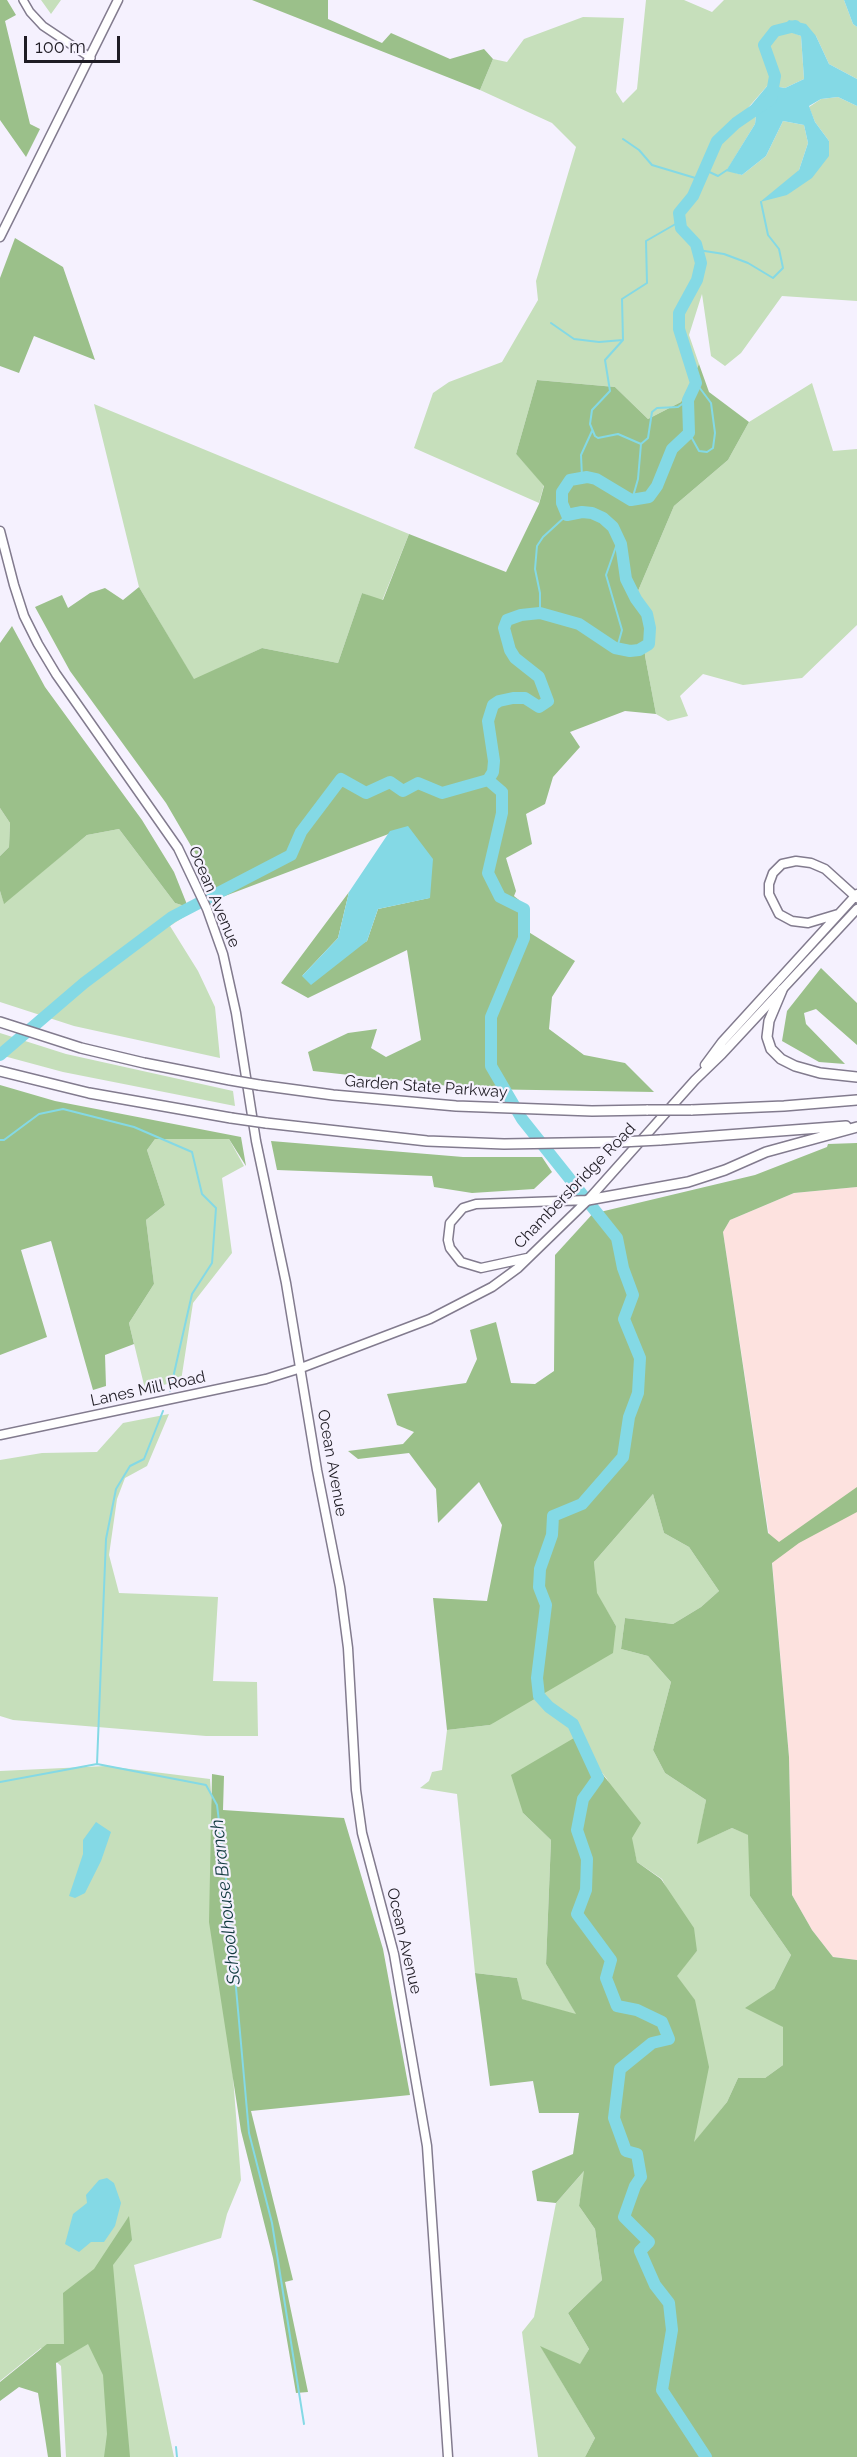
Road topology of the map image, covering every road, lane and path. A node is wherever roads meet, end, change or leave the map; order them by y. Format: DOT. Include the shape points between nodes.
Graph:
graph roads {
  1 [pos="23,0"];
  2 [pos="118,0"];
  3 [pos="91,58"];
  4 [pos="0,237"];
  5 [pos="0,531"];
  6 [pos="856,896"];
  7 [pos="857,909"];
  8 [pos="838,914"];
  9 [pos="782,990"];
  10 [pos="4,1024"];
  11 [pos="5,1072"];
  12 [pos="857,1077"];
  13 [pos="694,1080"];
  14 [pos="857,1100"];
  15 [pos="857,1126"];
  16 [pos="592,1198"];
  17 [pos="527,1258"];
  18 [pos="301,1368"];
  19 [pos="0,1435"];
  20 [pos="448,2457"];
  1 -- 3 [label="street" via="43,26"];
  2 -- 3 [label="main road"];
  3 -- 4 [label="main road"];
  5 -- 18 [label="main road, Ocean Avenue" via="24,616 38,644 178,848 207,909 223,954 236,1013 256,1141"];
  6 -- 8 [label="main road, Chambersbridge Road"];
  6 -- 8 [label="main road" via="825,869 811,863 782,864 772,873 769,894 779,914 808,923"];
  7 -- 9 [label="main road, Chambersbridge Road"];
  8 -- 13 [label="main road, Chambersbridge Road" via="722,1042"];
  9 -- 12 [label="highway" via="769,1021 767,1037 771,1050 795,1066"];
  9 -- 13 [label="main road, Chambersbridge Road"];
  10 -- 14 [label="highway, Garden State Parkway, bridge" via="144,1063 259,1085 380,1100 489,1108 648,1110"];
  11 -- 15 [label="highway, bridge" via="89,1093 231,1118 415,1140 621,1142"];
  13 -- 16 [label="main road, Chambersbridge Road"];
  15 -- 16 [label="highway" via="766,1152 688,1182"];
  16 -- 17 [label="main road, Chambersbridge Road"];
  16 -- 17 [label="main road" via="476,1204 463,1208 450,1223 450,1248 461,1262 481,1268"];
  17 -- 18 [label="main road, Chambersbridge Road" via="492,1287 440,1316"];
  18 -- 19 [label="main road, Lanes Mill Road" via="219,1390"];
  18 -- 20 [label="main road, Ocean Avenue" via="343,1608 362,1833 394,1954 428,2152"];
}
